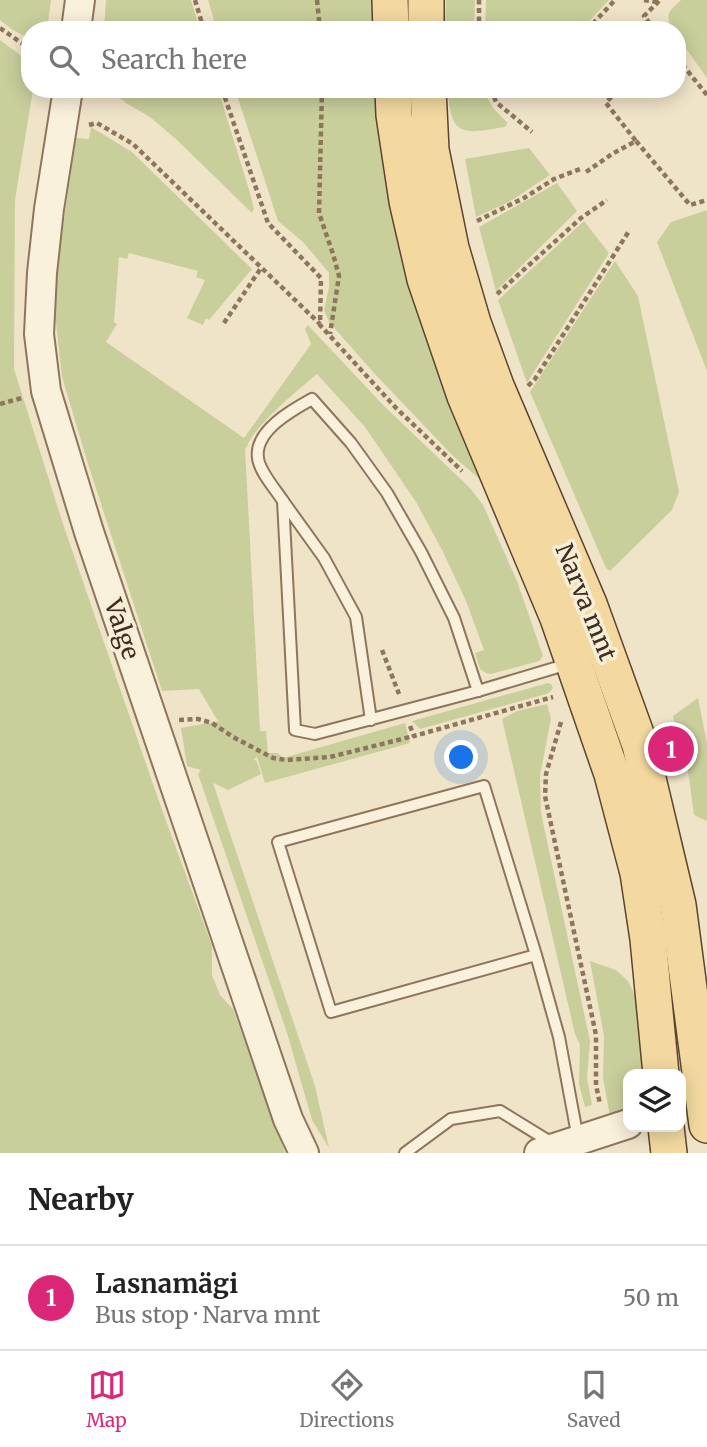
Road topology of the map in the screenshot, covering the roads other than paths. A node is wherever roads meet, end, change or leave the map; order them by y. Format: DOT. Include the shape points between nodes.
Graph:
graph roads {
  1 [pos="80,0"];
  2 [pos="390,0"];
  3 [pos="426,0"];
  4 [pos="77,21"];
  5 [pos="391,21"];
  6 [pos="426,21"];
  7 [pos="67,98"];
  8 [pos="393,98"];
  9 [pos="428,98"];
  10 [pos="283,501"];
  11 [pos="564,666"];
  12 [pos="478,691"];
  13 [pos="371,720"];
  14 [pos="536,955"];
  15 [pos="661,1069"];
  16 [pos="697,1113"];
  17 [pos="623,1126"];
  18 [pos="667,1132"];
  19 [pos="558,1146"];
  20 [pos="304,1153"];
  21 [pos="405,1153"];
  22 [pos="669,1153"];
  1 -- 4 [label="street"];
  2 -- 5 [label="main road"];
  3 -- 6 [label="main road"];
  7 -- 20 [label="street, Valge" via="42,273 39,334 46,391 93,545"];
  8 -- 11 [label="main road, Narva mnt" via="407,201 425,279 465,396 553,606"];
  9 -- 16 [label="main road, Narva mnt" via="430,150 473,323 589,604 640,745 678,905"];
  10 -- 12 [label="lane" via="257,459 258,443 282,416 312,399 351,443 414,540 454,618"];
  10 -- 13 [label="lane" via="324,558 356,617"];
  10 -- 13 [label="lane" via="295,730 315,734"];
  11 -- 12 [label="lane"];
  11 -- 15 [label="main road, Narva mnt" via="612,774 638,873"];
  12 -- 13 [label="lane"];
  14 -- 14 [label="lane" via="484,786 278,842 331,1012"];
  14 -- 19 [label="lane" via="559,1037"];
  17 -- 19 [label="street"];
  18 -- 22 [label="main road"];
  19 -- 21 [label="lane" via="499,1111 451,1119"];
}
